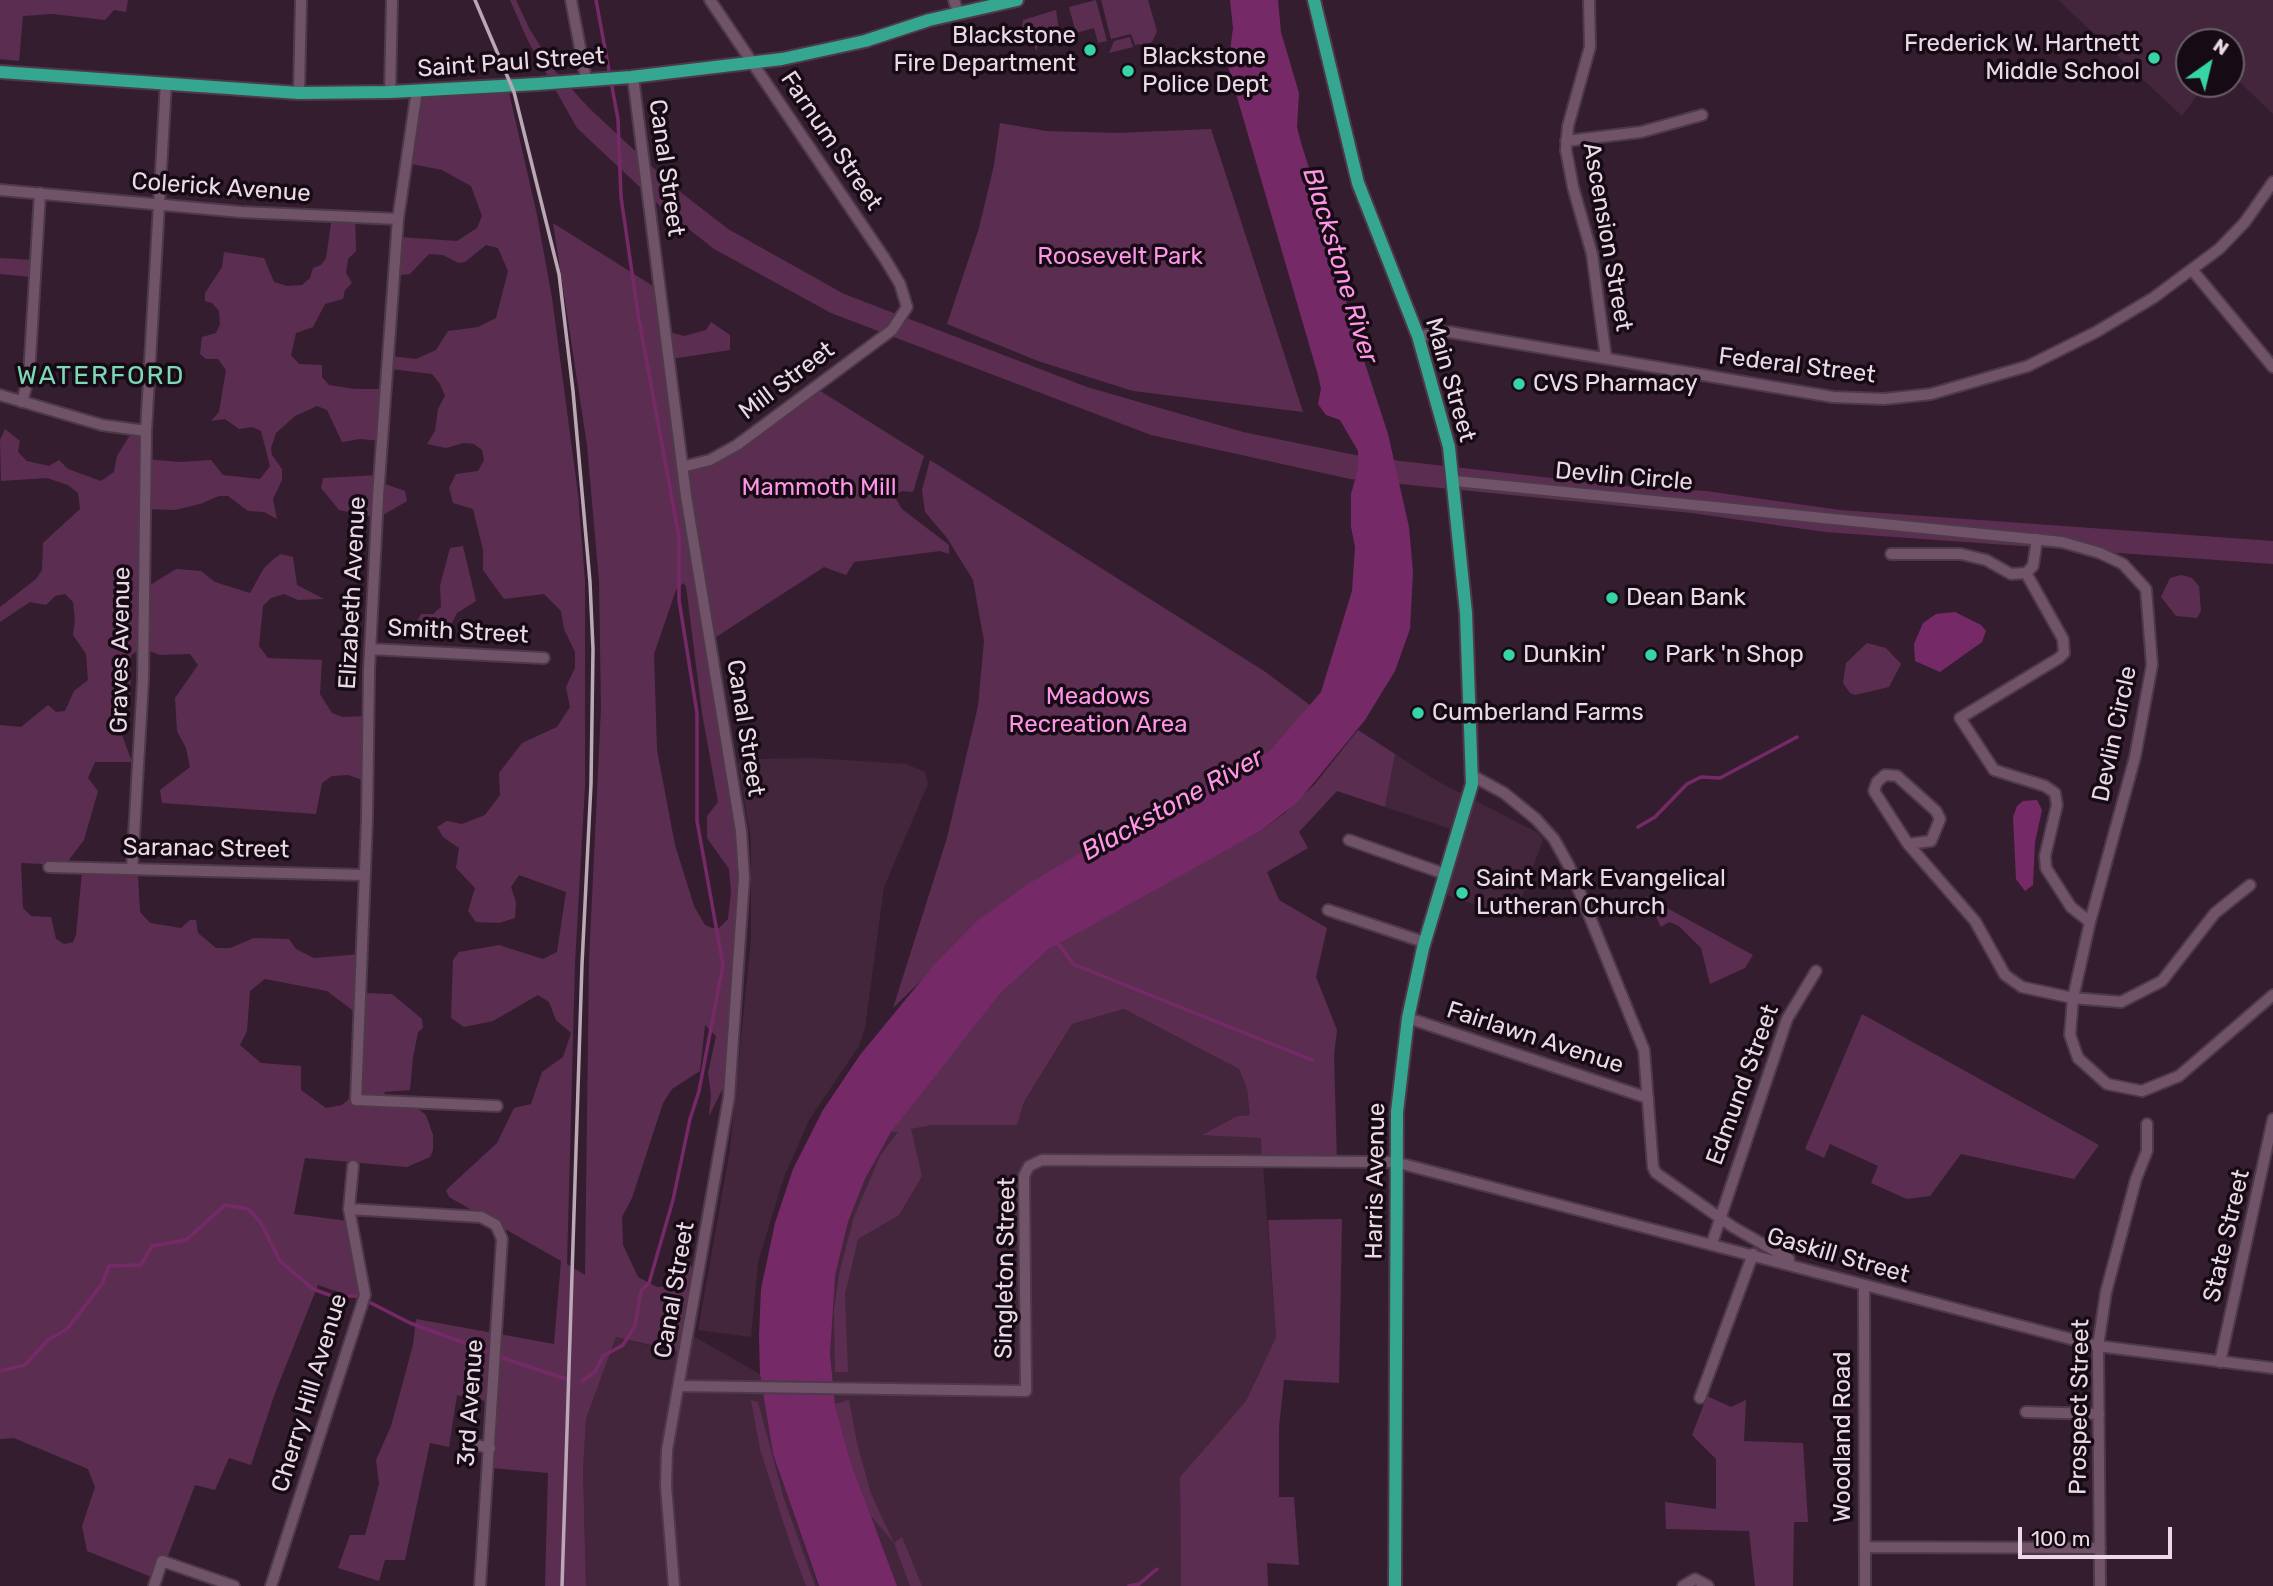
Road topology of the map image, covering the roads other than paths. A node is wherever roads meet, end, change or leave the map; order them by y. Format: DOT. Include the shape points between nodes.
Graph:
graph roads {
  1 [pos="301,0"];
  2 [pos="392,0"];
  3 [pos="571,0"];
  4 [pos="710,0"];
  5 [pos="1017,0"];
  6 [pos="1314,0"];
  7 [pos="1589,0"];
  8 [pos="956,6"];
  9 [pos="752,63"];
  10 [pos="0,72"];
  11 [pos="633,77"];
  12 [pos="586,79"];
  13 [pos="166,83"];
  14 [pos="417,90"];
  15 [pos="390,92"];
  16 [pos="299,93"];
  17 [pos="1702,115"];
  18 [pos="1566,141"];
  19 [pos="2273,182"];
  20 [pos="0,190"];
  21 [pos="40,193"];
  22 [pos="160,204"];
  23 [pos="398,219"];
  24 [pos="2193,271"];
  25 [pos="906,311"];
  26 [pos="1418,336"];
  27 [pos="1606,358"];
  28 [pos="2273,367"];
  29 [pos="0,395"];
  30 [pos="22,402"];
  31 [pos="146,431"];
  32 [pos="682,467"];
  33 [pos="1455,481"];
  34 [pos="2037,539"];
  35 [pos="1891,554"];
  36 [pos="2026,573"];
  37 [pos="370,649"];
  38 [pos="544,658"];
  39 [pos="1472,781"];
  40 [pos="1349,840"];
  41 [pos="1908,844"];
  42 [pos="49,866"];
  43 [pos="132,869"];
  44 [pos="1445,874"];
  45 [pos="362,875"];
  46 [pos="2250,885"];
  47 [pos="1328,910"];
  48 [pos="2090,922"];
  49 [pos="1424,942"];
  50 [pos="1816,971"];
  51 [pos="2273,995"];
  52 [pos="2073,998"];
  53 [pos="1408,1018"];
  54 [pos="1648,1098"];
  55 [pos="496,1106"];
  56 [pos="2273,1119"];
  57 [pos="2147,1124"];
  58 [pos="1395,1162"];
  59 [pos="353,1166"];
  60 [pos="349,1209"];
  61 [pos="1718,1217"];
  62 [pos="1712,1243"];
  63 [pos="1753,1254"];
  64 [pos="1805,1268"];
  65 [pos="1864,1287"];
  66 [pos="2098,1346"];
  67 [pos="2220,1362"];
  68 [pos="2273,1368"];
  69 [pos="678,1387"];
  70 [pos="1700,1398"];
  71 [pos="2026,1412"];
  72 [pos="2099,1415"];
  73 [pos="471,1444"];
  74 [pos="489,1448"];
  75 [pos="1865,1547"];
  76 [pos="2099,1548"];
  77 [pos="154,1586"];
  78 [pos="234,1586"];
  79 [pos="271,1586"];
  80 [pos="480,1586"];
  81 [pos="674,1586"];
  82 [pos="1395,1586"];
  83 [pos="1683,1586"];
  84 [pos="1708,1586"];
  85 [pos="1865,1586"];
  86 [pos="2100,1586"];
  1 -- 16 [label="street"];
  2 -- 15 [label="street"];
  3 -- 12 [label="street"];
  4 -- 9 [label="street, Farnum Street"];
  5 -- 8 [label="main road, Saint Paul Street"];
  6 -- 26 [label="main road, Main Street" via="1358,183"];
  7 -- 18 [label="street, Ascension Street" via="1590,47"];
  8 -- 9 [label="main road, Saint Paul Street" via="865,41"];
  9 -- 11 [label="main road, Saint Paul Street"];
  9 -- 25 [label="street, Farnum Street" via="885,259 905,296"];
  10 -- 13 [label="main road, Saint Paul Street"];
  11 -- 12 [label="main road, Saint Paul Street"];
  11 -- 32 [label="street, Canal Street"];
  12 -- 14 [label="main road, Saint Paul Street"];
  13 -- 16 [label="main road, Saint Paul Street"];
  13 -- 22 [label="street, Graves Avenue"];
  14 -- 15 [label="main road, Saint Paul Street"];
  14 -- 23 [label="street, Elizabeth Avenue"];
  15 -- 16 [label="main road, Saint Paul Street"];
  17 -- 18 [label="street" via="1641,132"];
  18 -- 27 [label="street, Ascension Street" via="1567,164 1592,254"];
  19 -- 24 [label="street, Federal Street" via="2232,236"];
  20 -- 21 [label="street, Colerick Avenue"];
  21 -- 22 [label="street, Colerick Avenue"];
  21 -- 30 [label="street" via="29,376"];
  22 -- 23 [label="street, Colerick Avenue"];
  22 -- 31 [label="street, Graves Avenue"];
  23 -- 37 [label="street, Elizabeth Avenue"];
  24 -- 27 [label="street, Federal Street" via="2126,315 2028,366 1931,394 1884,399 1833,397"];
  24 -- 28 [label="street"];
  25 -- 32 [label="street, Mill Street" via="892,330 737,444 710,460"];
  26 -- 27 [label="street, Federal Street" via="1449,332"];
  26 -- 33 [label="main road, Main Street"];
  29 -- 30 [label="street"];
  30 -- 31 [label="street" via="102,425"];
  31 -- 43 [label="street, Graves Avenue" via="143,680"];
  32 -- 69 [label="street, Canal Street" via="741,831 744,878 729,1097"];
  33 -- 34 [label="street, Devlin Circle"];
  33 -- 39 [label="main road, Main Street" via="1466,613"];
  34 -- 36 [label="street" via="2033,566"];
  34 -- 48 [label="street, Devlin Circle" via="2112,558 2137,576 2148,598 2152,665 2147,708"];
  35 -- 36 [label="street" via="1961,554 1986,560 2011,574"];
  36 -- 48 [label="street" via="2063,639 2064,653 1960,718 1994,769 2055,793 2046,868 2071,908"];
  37 -- 38 [label="street, Smith Street"];
  37 -- 45 [label="street, Elizabeth Avenue"];
  39 -- 44 [label="main road, Harris Avenue"];
  39 -- 54 [label="street" via="1528,811 1564,854 1644,1050"];
  40 -- 44 [label="street"];
  41 -- 41 [label="street" via="1931,841 1940,819 1934,808 1901,780 1885,775 1874,791"];
  41 -- 52 [label="street" via="1964,907 2013,982"];
  42 -- 43 [label="street, Saranac Street"];
  43 -- 45 [label="street, Saranac Street"];
  44 -- 49 [label="main road, Harris Avenue"];
  45 -- 55 [label="street, Elizabeth Avenue" via="356,1100"];
  46 -- 52 [label="street" via="2215,914 2162,981 2121,1002"];
  47 -- 49 [label="street"];
  48 -- 52 [label="street, Devlin Circle"];
  49 -- 53 [label="main road, Harris Avenue"];
  50 -- 61 [label="street, Edmund Street" via="1787,1019"];
  51 -- 52 [label="street, Devlin Circle" via="2179,1076 2142,1091 2107,1084 2078,1058 2070,1035"];
  53 -- 54 [label="street, Fairlawn Avenue"];
  53 -- 58 [label="main road, Harris Avenue"];
  54 -- 61 [label="street" via="1656,1173"];
  56 -- 67 [label="street, State Street"];
  57 -- 66 [label="street, Prospect Street" via="2147,1151 2106,1292"];
  58 -- 62 [label="street, Gaskill Street"];
  58 -- 69 [label="street, Singleton Street" via="1035,1161 1024,1176 1026,1391"];
  58 -- 82 [label="main road, Harris Avenue"];
  59 -- 60 [label="street"];
  60 -- 74 [label="street, 3rd Avenue" via="481,1217 495,1225 502,1239"];
  60 -- 79 [label="street, Cherry Hill Avenue" via="365,1296"];
  61 -- 62 [label="street, Edmund Street"];
  61 -- 64 [label="street"];
  62 -- 63 [label="street, Gaskill Street"];
  63 -- 64 [label="street, Gaskill Street"];
  63 -- 70 [label="street"];
  64 -- 65 [label="street, Gaskill Street"];
  65 -- 66 [label="street, Gaskill Street"];
  65 -- 75 [label="street, Woodland Road"];
  66 -- 67 [label="street, Gaskill Street"];
  66 -- 72 [label="street, Prospect Street"];
  67 -- 68 [label="street, Gaskill Street"];
  69 -- 81 [label="street, Canal Street" via="667,1450"];
  71 -- 72 [label="street"];
  72 -- 76 [label="street, Prospect Street"];
  73 -- 74 [label="street"];
  74 -- 80 [label="street, 3rd Avenue"];
  75 -- 76 [label="street"];
  75 -- 85 [label="street, Woodland Road"];
  76 -- 86 [label="street, Prospect Street"];
  77 -- 78 [label="street" via="162,1561"];
  83 -- 84 [label="street" via="1695,1579"];
}
